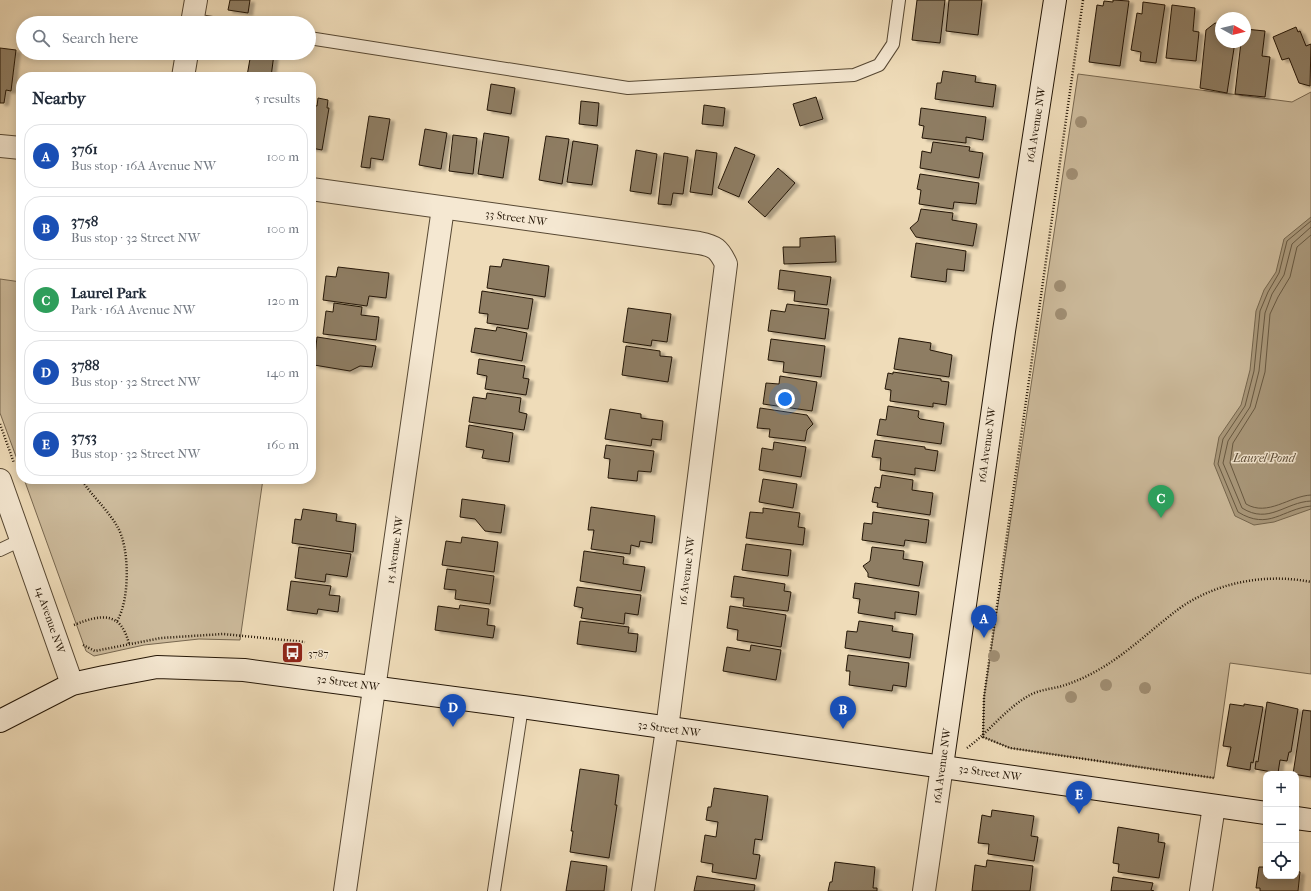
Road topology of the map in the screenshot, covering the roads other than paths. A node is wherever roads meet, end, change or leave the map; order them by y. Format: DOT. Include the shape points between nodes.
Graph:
graph roads {
  1 [pos="899,0"];
  2 [pos="1055,0"];
  3 [pos="316,39"];
  4 [pos="186,60"];
  5 [pos="184,72"];
  6 [pos="0,146"];
  7 [pos="16,148"];
  8 [pos="316,191"];
  9 [pos="443,208"];
  10 [pos="720,252"];
  11 [pos="0,480"];
  12 [pos="21,540"];
  13 [pos="0,550"];
  14 [pos="72,684"];
  15 [pos="375,687"];
  16 [pos="522,707"];
  17 [pos="0,721"];
  18 [pos="667,729"];
  19 [pos="942,766"];
  20 [pos="1214,806"];
  21 [pos="1263,813"];
  22 [pos="1299,818"];
  23 [pos="1311,820"];
  24 [pos="345,891"];
  25 [pos="494,891"];
  26 [pos="644,891"];
  27 [pos="924,891"];
  28 [pos="1201,891"];
  1 -- 3 [label="lane" via="893,44 879,65 854,75 628,88"];
  2 -- 19 [label="street, 16A Avenue NW" via="1004,331"];
  4 -- 5 [label="street"];
  6 -- 7 [label="street"];
  8 -- 9 [label="street, 33 Street NW"];
  9 -- 10 [label="street, 33 Street NW" via="699,243 709,245"];
  9 -- 15 [label="street, 15 Avenue NW"];
  10 -- 18 [label="street, 16 Avenue NW" via="726,264"];
  11 -- 12 [label="street, 14 Avenue NW"];
  12 -- 13 [label="lane"];
  12 -- 14 [label="street, 14 Avenue NW"];
  14 -- 15 [label="street, 32 Street NW" via="157,667 244,670"];
  14 -- 17 [label="street"];
  15 -- 16 [label="street, 32 Street NW"];
  15 -- 24 [label="street, 15 Avenue NW"];
  16 -- 18 [label="street, 32 Street NW"];
  16 -- 25 [label="lane"];
  18 -- 19 [label="street, 32 Street NW"];
  18 -- 26 [label="street, 16 Avenue NW"];
  19 -- 20 [label="street, 32 Street NW"];
  19 -- 27 [label="street, 16A Avenue NW"];
  20 -- 21 [label="street, 32 Street NW"];
  20 -- 28 [label="street"];
  22 -- 23 [label="street"];
}
